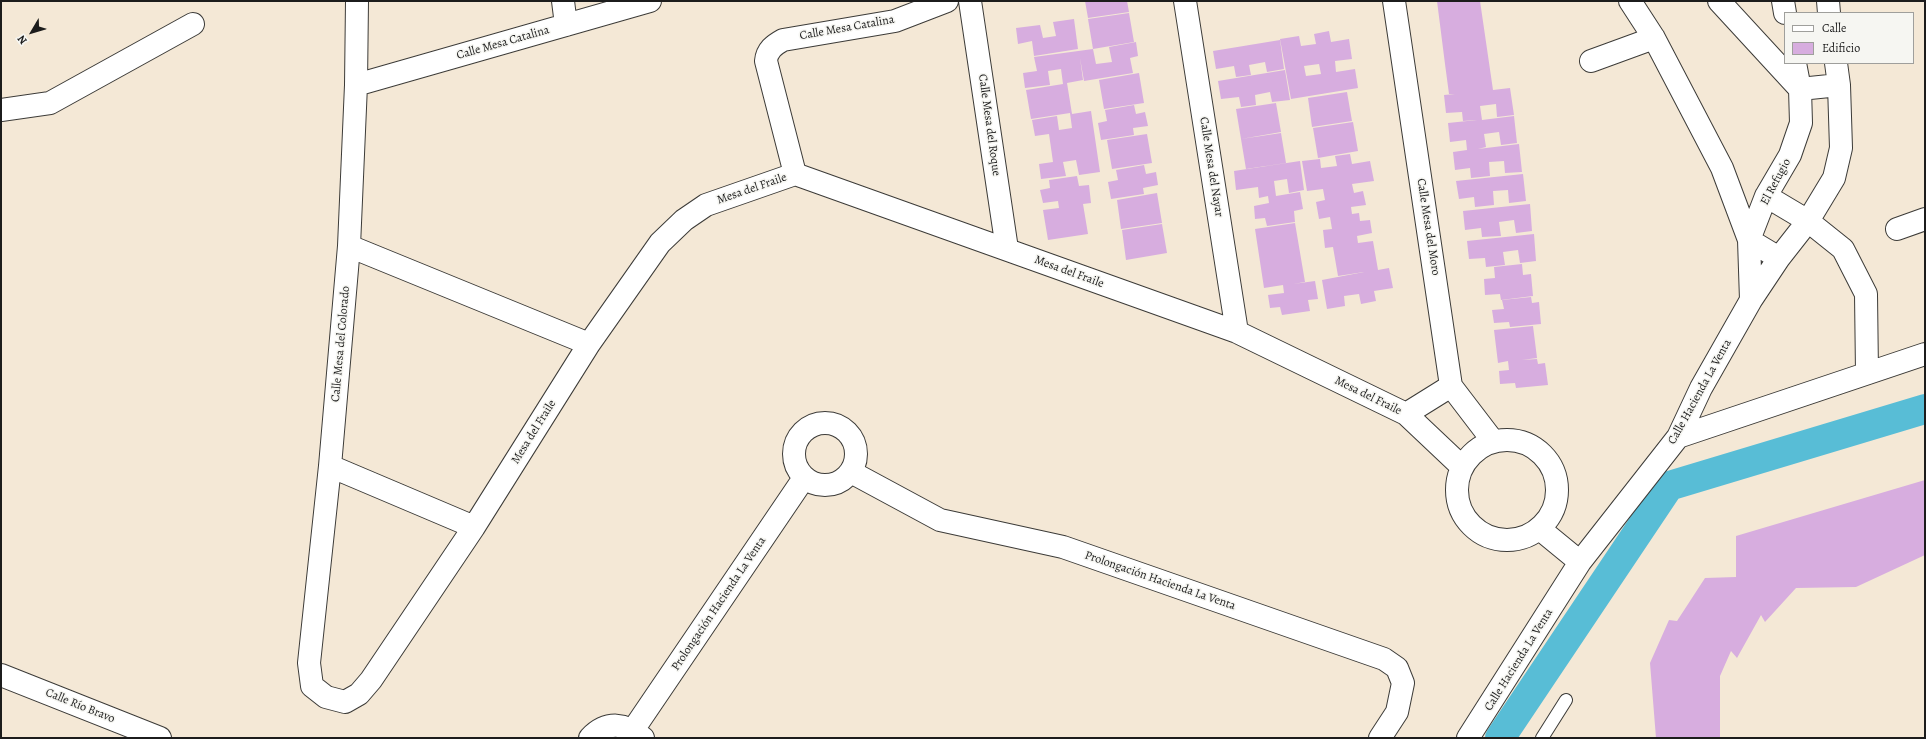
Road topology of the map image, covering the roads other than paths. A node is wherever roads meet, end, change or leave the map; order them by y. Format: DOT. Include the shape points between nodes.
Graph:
graph roads {
  1 [pos="357,1"];
  2 [pos="563,1"];
  3 [pos="650,1"];
  4 [pos="947,1"];
  5 [pos="970,1"];
  6 [pos="1185,1"];
  7 [pos="1394,1"];
  8 [pos="1630,1"];
  9 [pos="1719,1"];
  10 [pos="1783,1"];
  11 [pos="1828,1"];
  12 [pos="1785,12"];
  13 [pos="1829,12"];
  14 [pos="193,24"];
  15 [pos="566,25"];
  16 [pos="1654,38"];
  17 [pos="1591,61"];
  18 [pos="1795,64"];
  19 [pos="1836,64"];
  20 [pos="356,85"];
  21 [pos="1840,85"];
  22 [pos="1800,89"];
  23 [pos="1,110"];
  24 [pos="795,174"];
  25 [pos="1766,196"];
  26 [pos="1925,218"];
  27 [pos="1808,221"];
  28 [pos="1897,229"];
  29 [pos="1749,240"];
  30 [pos="349,246"];
  31 [pos="1007,249"];
  32 [pos="1779,258"];
  33 [pos="1751,300"];
  34 [pos="1237,332"];
  35 [pos="589,344"];
  36 [pos="1925,354"];
  37 [pos="1867,373"];
  38 [pos="1452,386"];
  39 [pos="1406,414"];
  40 [pos="1678,437"];
  41 [pos="1493,441"];
  42 [pos="330,466"];
  43 [pos="1461,466"];
  44 [pos="851,472"];
  45 [pos="804,478"];
  46 [pos="474,527"];
  47 [pos="1541,530"];
  48 [pos="1580,562"];
  49 [pos="1,675"];
  50 [pos="312,686"];
  51 [pos="1566,700"];
  52 [pos="638,734"];
  53 [pos="160,738"];
  54 [pos="590,738"];
  55 [pos="1380,738"];
  56 [pos="1468,738"];
  57 [pos="1542,738"];
  1 -- 20 [label="street, Calle Mesa del Colorado"];
  2 -- 15 [label="street"];
  3 -- 15 [label="street, Calle Mesa Catalina"];
  4 -- 24 [label="street, Calle Mesa Catalina" via="895,21 783,40 771,48 766,54 766,61"];
  5 -- 31 [label="street, Calle Mesa del Roque"];
  6 -- 34 [label="street, Calle Mesa del Nayar"];
  7 -- 38 [label="street, Calle Mesa del Moro"];
  8 -- 16 [label="street"];
  9 -- 22 [label="street"];
  10 -- 12 [label="street"];
  11 -- 13 [label="street"];
  14 -- 23 [label="street" via="50,103"];
  15 -- 20 [label="street, Calle Mesa Catalina"];
  16 -- 17 [label="street"];
  16 -- 29 [label="street" via="1722,168"];
  18 -- 22 [label="street, El Refugio"];
  19 -- 21 [label="street, Calle Hacienda La Venta"];
  20 -- 30 [label="street, Calle Mesa del Colorado"];
  21 -- 22 [label="street"];
  21 -- 27 [label="street, Calle Hacienda La Venta" via="1841,148 1834,178"];
  22 -- 25 [label="street, El Refugio" via="1801,123 1790,155"];
  24 -- 31 [label="street, Mesa del Fraile"];
  24 -- 35 [label="street, Mesa del Fraile" via="706,204 684,220 660,243"];
  25 -- 27 [label="street"];
  25 -- 29 [label="street, El Refugio"];
  26 -- 28 [label="street"];
  27 -- 32 [label="street, Calle Hacienda La Venta"];
  27 -- 37 [label="street" via="1842,249 1866,294"];
  29 -- 32 [label="street"];
  29 -- 33 [label="street, El Refugio"];
  30 -- 35 [label="street"];
  30 -- 42 [label="street, Calle Mesa del Colorado"];
  31 -- 34 [label="street, Mesa del Fraile"];
  32 -- 33 [label="street, Calle Hacienda La Venta"];
  33 -- 40 [label="street, Calle Hacienda La Venta" via="1701,388"];
  34 -- 39 [label="street, Mesa del Fraile"];
  35 -- 46 [label="street, Mesa del Fraile"];
  36 -- 37 [label="street"];
  37 -- 40 [label="street"];
  38 -- 39 [label="street"];
  38 -- 41 [label="street, Calle Mesa del Moro"];
  39 -- 43 [label="street, Mesa del Fraile"];
  40 -- 48 [label="street, Calle Hacienda La Venta"];
  41 -- 43 [label="street"];
  41 -- 47 [label="street" via="1517,439 1543,452 1557,477 1557,506"];
  42 -- 46 [label="street"];
  42 -- 50 [label="street, Calle Mesa del Colorado" via="309,663"];
  43 -- 47 [label="street" via="1456,489 1460,512 1475,530 1496,540 1520,540"];
  44 -- 45 [label="street" via="834,484 814,484"];
  44 -- 45 [label="street" via="856,450 846,431 836,425 815,424 805,429 794,448 794,459"];
  44 -- 55 [label="street, Prolongación Hacienda La Venta" via="940,520 1063,547 1384,659 1397,668 1403,683 1397,712"];
  45 -- 52 [label="street, Prolongación Hacienda La Venta"];
  46 -- 50 [label="street, Mesa del Fraile" via="359,694 344,702 326,697"];
  47 -- 48 [label="street"];
  48 -- 56 [label="street, Calle Hacienda La Venta"];
  49 -- 53 [label="street, Calle Río Bravo"];
  51 -- 57 [label="lane"];
  52 -- 54 [label="street" via="621,725 608,726 596,731"];
}
